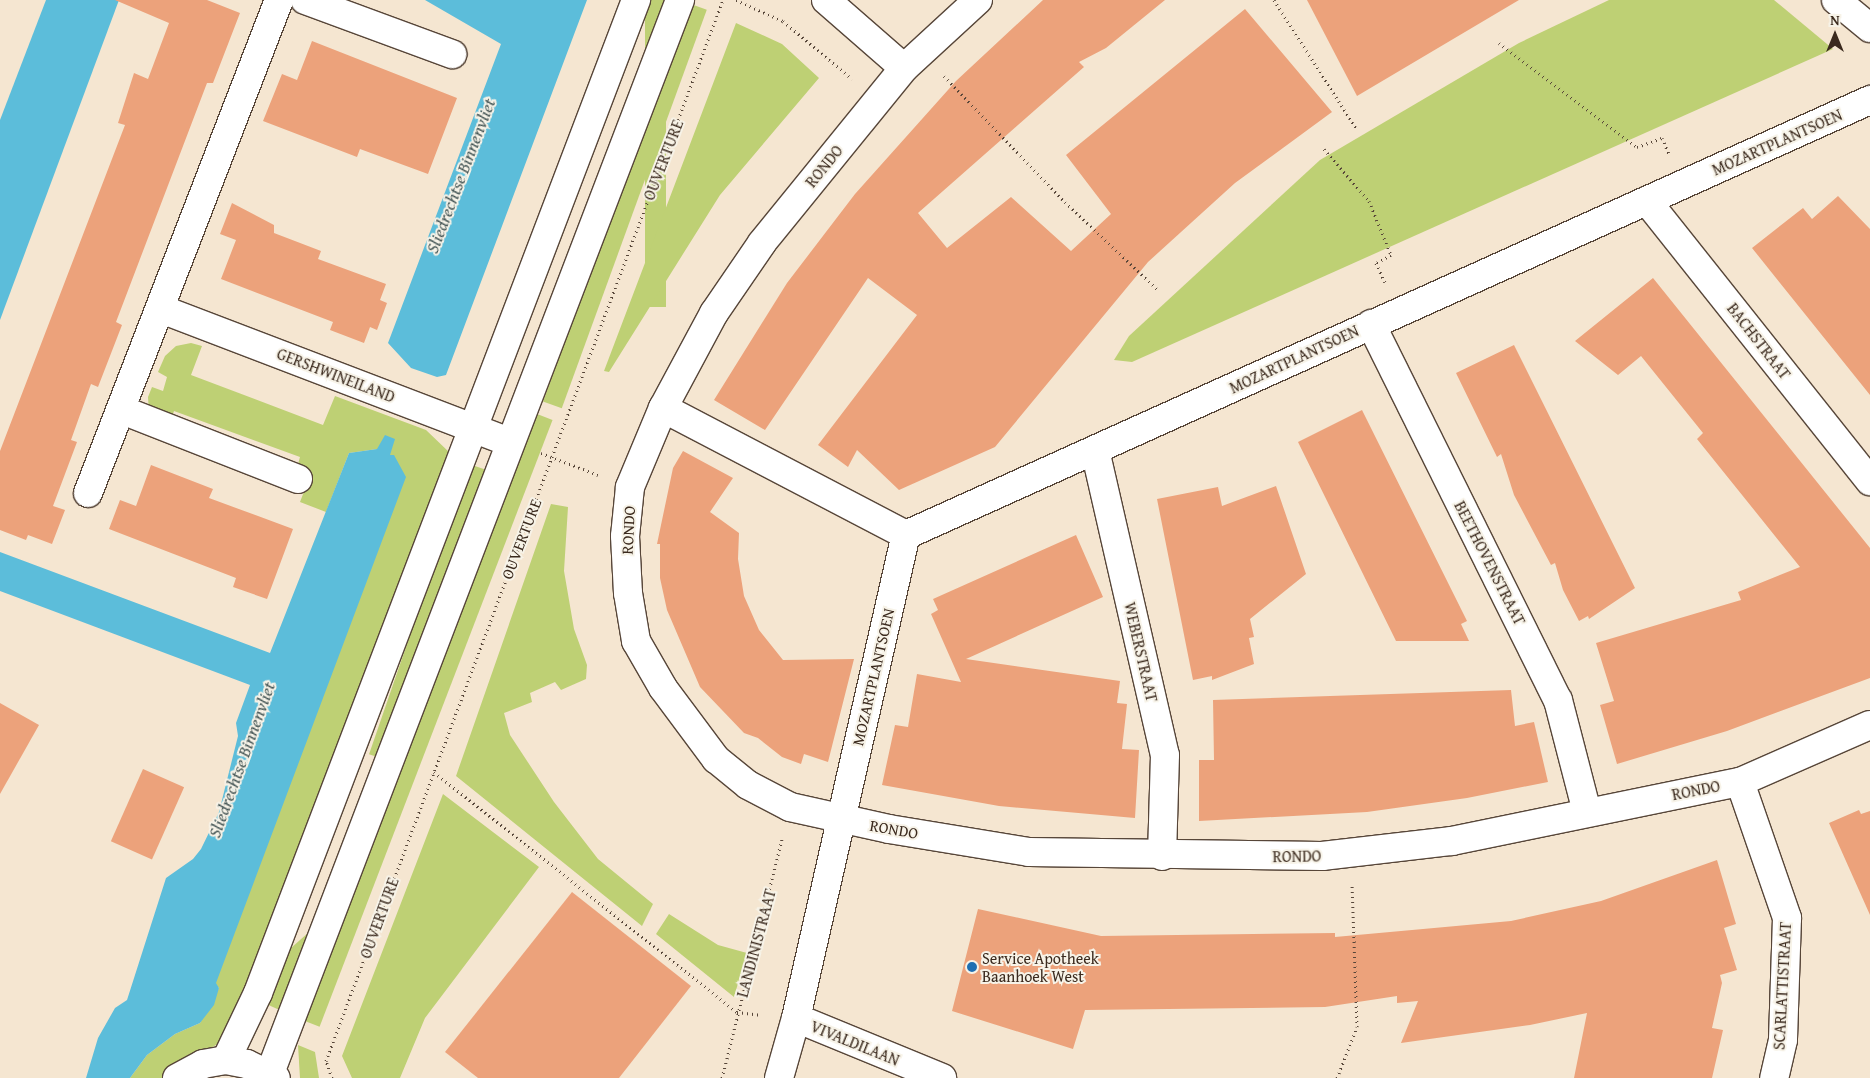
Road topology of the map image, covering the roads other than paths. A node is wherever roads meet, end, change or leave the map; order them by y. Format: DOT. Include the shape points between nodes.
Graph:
graph roads {
  1 [pos="278,0"];
  2 [pos="305,0"];
  3 [pos="636,0"];
  4 [pos="680,0"];
  5 [pos="826,0"];
  6 [pos="978,0"];
  7 [pos="1836,0"];
  8 [pos="1870,28"];
  9 [pos="452,54"];
  10 [pos="912,60"];
  11 [pos="1870,100"];
  12 [pos="1647,200"];
  13 [pos="162,310"];
  14 [pos="1371,324"];
  15 [pos="663,408"];
  16 [pos="122,410"];
  17 [pos="474,428"];
  18 [pos="510,442"];
  19 [pos="1095,450"];
  20 [pos="298,479"];
  21 [pos="1870,482"];
  22 [pos="88,493"];
  23 [pos="906,535"];
  24 [pos="1870,725"];
  25 [pos="1740,782"];
  26 [pos="1587,812"];
  27 [pos="841,819"];
  28 [pos="1162,856"];
  29 [pos="796,1018"];
  30 [pos="226,1060"];
  31 [pos="273,1075"];
  32 [pos="177,1078"];
  33 [pos="779,1078"];
  34 [pos="942,1078"];
  35 [pos="1774,1078"];
  1 -- 13 [label="street"];
  2 -- 9 [label="street"];
  3 -- 17 [label="street"];
  4 -- 18 [label="street"];
  5 -- 10 [label="street"];
  6 -- 10 [label="street, RONDO"];
  7 -- 8 [label="street"];
  10 -- 15 [label="street, RONDO" via="762,243 714,313"];
  11 -- 12 [label="street, MOZARTPLANTSOEN"];
  12 -- 14 [label="street, MOZARTPLANTSOEN"];
  12 -- 21 [label="street, BACHSTRAAT"];
  13 -- 16 [label="street"];
  13 -- 17 [label="street, GERSHWINEILAND"];
  14 -- 19 [label="street, MOZARTPLANTSOEN"];
  14 -- 26 [label="street, BEETHOVENSTRAAT" via="1558,700"];
  15 -- 23 [label="street"];
  15 -- 27 [label="street, RONDO" via="630,487 625,536 628,592 636,641 663,688 716,759 748,785 790,807"];
  16 -- 20 [label="street"];
  16 -- 22 [label="street"];
  17 -- 18 [label="street, GERSHWINEILAND"];
  17 -- 30 [label="street" via="258,993"];
  18 -- 31 [label="street"];
  19 -- 23 [label="street, MOZARTPLANTSOEN"];
  19 -- 28 [label="street, WEBERSTRAAT" via="1164,755"];
  23 -- 27 [label="street, MOZARTPLANTSOEN"];
  24 -- 25 [label="street, RONDO"];
  25 -- 26 [label="street, RONDO"];
  25 -- 35 [label="street, SCARLATTISTRAAT" via="1786,918 1784,1040"];
  26 -- 28 [label="street, RONDO" via="1452,841 1322,856"];
  27 -- 28 [label="street, RONDO" via="1029,852"];
  27 -- 29 [label="street"];
  29 -- 33 [label="street"];
  29 -- 34 [label="street, VIVALDILAAN"];
  30 -- 31 [label="street" via="247,1064"];
  30 -- 32 [label="street" via="203,1064"];
}
